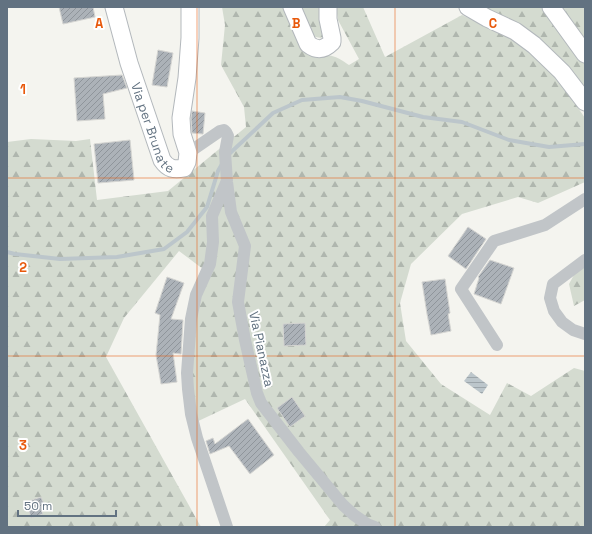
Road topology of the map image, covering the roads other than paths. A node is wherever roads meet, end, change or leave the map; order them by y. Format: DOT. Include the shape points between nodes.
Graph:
graph roads {
  1 [pos="114,7"];
  2 [pos="190,7"];
  3 [pos="292,7"];
  4 [pos="328,7"];
  5 [pos="468,7"];
  6 [pos="551,7"];
  7 [pos="585,54"];
  8 [pos="585,102"];
  9 [pos="188,153"];
  10 [pos="226,182"];
  11 [pos="585,199"];
  12 [pos="585,260"];
  13 [pos="585,334"];
  14 [pos="497,345"];
  15 [pos="227,527"];
  16 [pos="375,527"];
  1 -- 9 [label="street, Via per Brunate" via="129,63 162,160 172,169 184,168"];
  2 -- 9 [label="street, Via per Brunate" via="187,78 181,118 182,134"];
  3 -- 4 [label="street" via="308,44 321,49 328,47 332,42"];
  5 -- 8 [label="street" via="516,31 534,45 562,72"];
  6 -- 7 [label="street"];
  9 -- 10 [label="street, Via Pianazza" via="220,130 224,130 228,136 225,152"];
  10 -- 15 [label="street, Via Pianazza" via="212,216 213,242 210,264 196,295 191,319 187,373 190,414"];
  10 -- 16 [label="street, Via Pianazza" via="231,212 245,246 238,302 256,393 294,446 343,505 367,524"];
  11 -- 14 [label="street" via="545,225 494,241 461,289"];
  12 -- 13 [label="street" via="553,284 550,298 554,311 562,322 573,330"];
}
